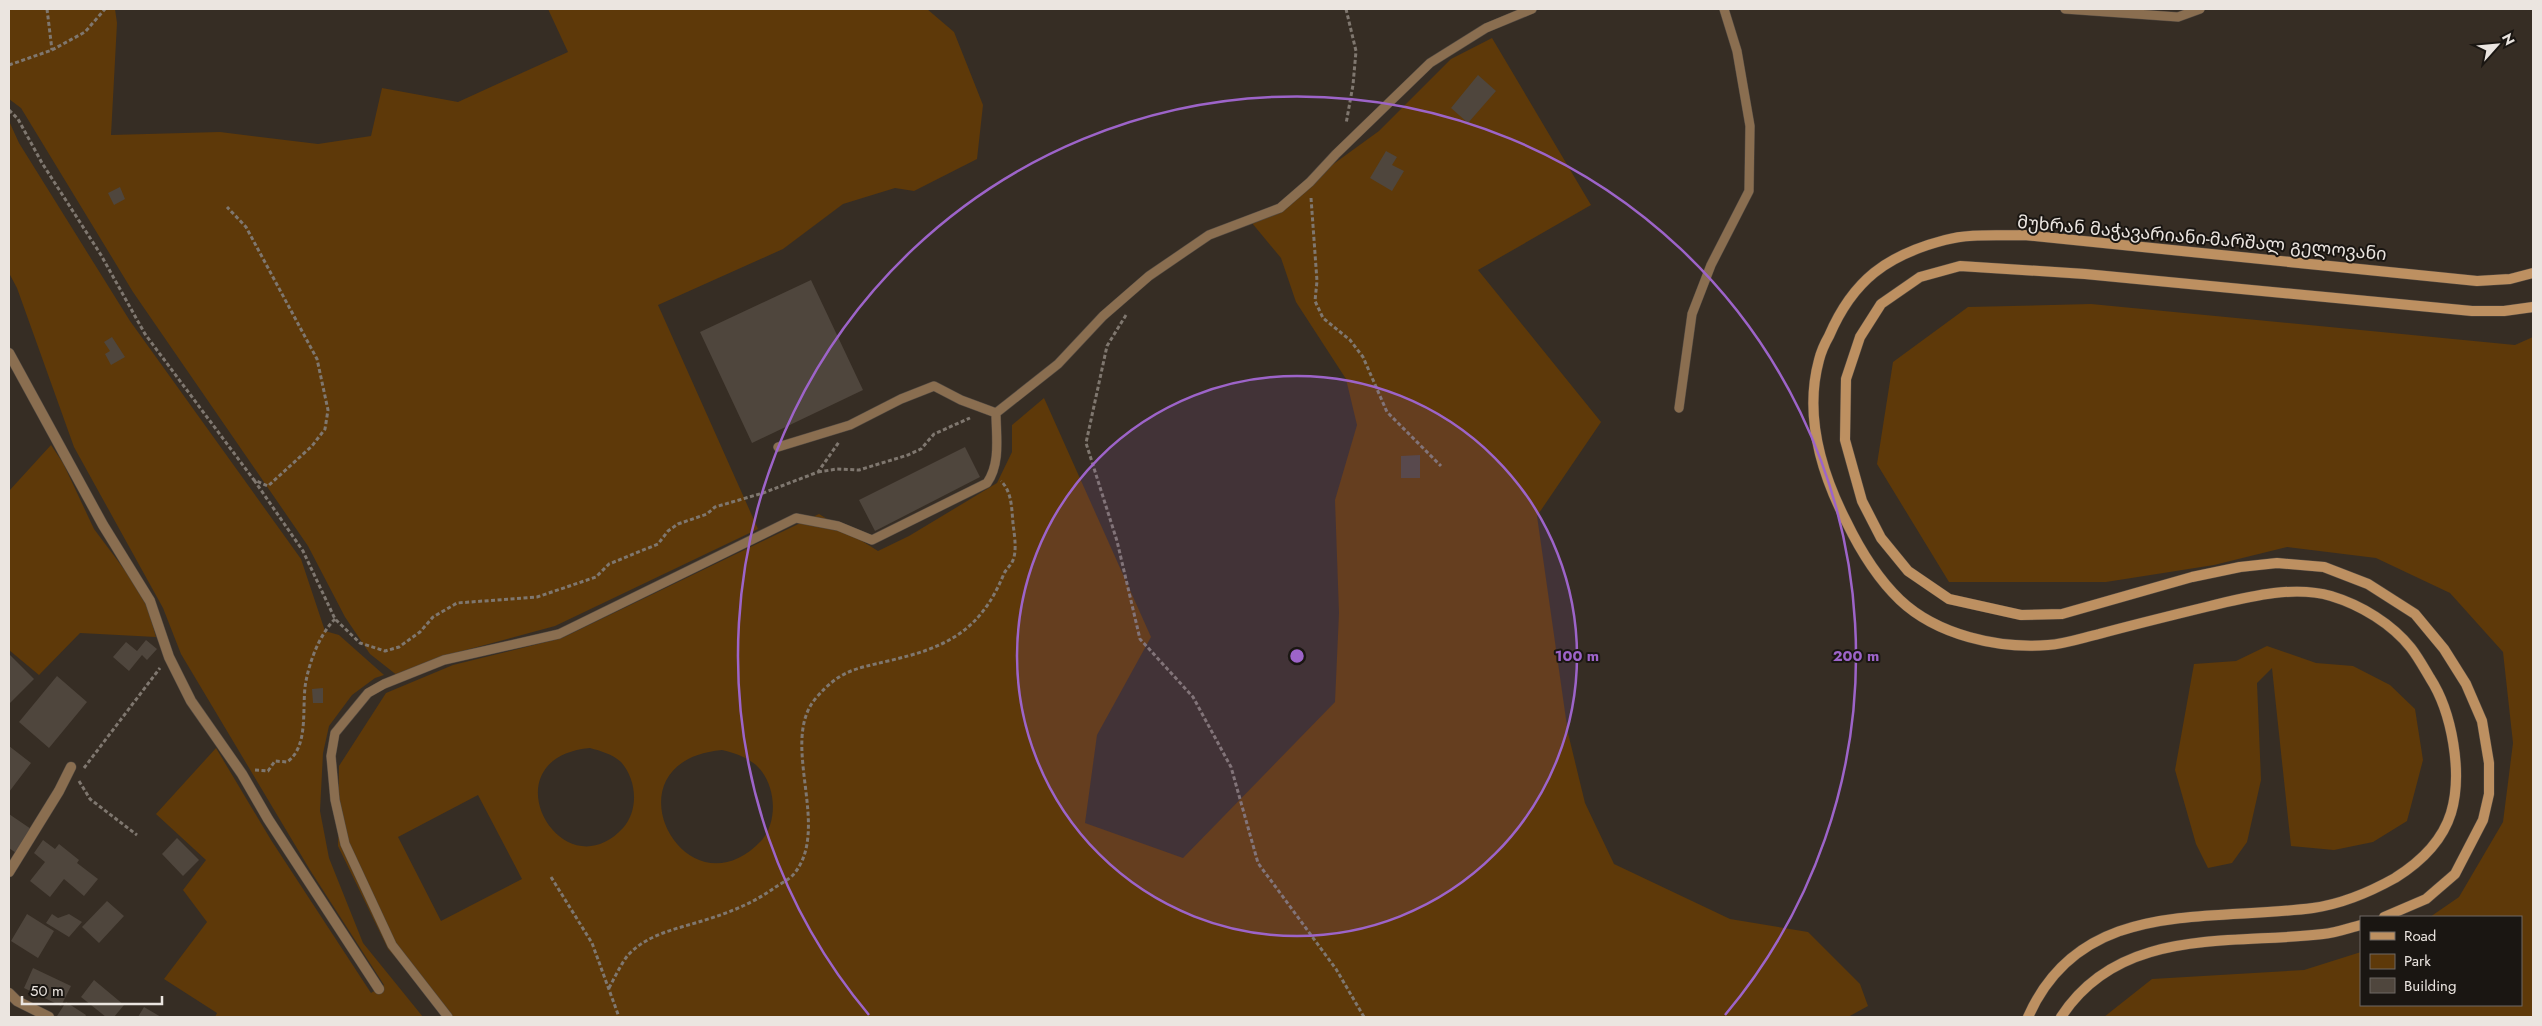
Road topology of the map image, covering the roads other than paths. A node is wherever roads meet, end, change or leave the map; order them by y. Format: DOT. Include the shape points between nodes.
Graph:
graph roads {
  1 [pos="1532,9"];
  2 [pos="1724,9"];
  3 [pos="2065,9"];
  4 [pos="2200,9"];
  5 [pos="2533,273"];
  6 [pos="2533,307"];
  7 [pos="9,353"];
  8 [pos="1679,408"];
  9 [pos="996,413"];
  10 [pos="778,447"];
  11 [pos="71,767"];
  12 [pos="9,872"];
  13 [pos="2386,916"];
  14 [pos="2360,925"];
  15 [pos="379,989"];
  16 [pos="9,993"];
  17 [pos="49,1017"];
  18 [pos="448,1017"];
  19 [pos="2028,1017"];
  20 [pos="2061,1017"];
  1 -- 9 [label="lane" via="1486,28 1430,63 1280,208 1209,235 1149,276 1104,316 1058,364"];
  2 -- 8 [label="lane" via="1737,51 1750,126 1749,190 1711,265 1692,314"];
  3 -- 4 [label="lane" via="2178,17"];
  5 -- 19 [label="main road, მუხრან მაჭავარიანი-მარშალ გელოვანი" via="2510,279 2477,281 2024,235 1949,238 1883,265 1863,280 1837,316 1819,359 1813,403 1816,444 1836,502 1863,555 1902,603 1962,636 2008,645 2050,645 2242,599 2286,592 2328,595 2369,611 2410,646 2437,689 2452,730 2455,773 2451,812 2438,839 2416,865 2354,897 2315,907 2156,920 2120,931 2095,942 2070,959 2049,980"];
  6 -- 13 [label="main road" via="2472,311 2085,274 1960,266 1920,277 1881,304 1860,338 1846,379 1845,440 1862,501 1881,538 1908,571 1948,598 2021,615 2062,614 2192,577 2240,567 2277,564 2324,567 2368,584 2415,614 2444,649 2482,721 2489,763 2489,794 2483,820 2455,874 2426,899"];
  7 -- 15 [label="street" via="103,525 150,601 169,657 191,702 242,774"];
  9 -- 10 [label="lane" via="934,386 850,425"];
  9 -- 18 [label="lane" via="996,460 994,474 987,483 872,540 838,526 796,518 559,634 444,660 368,693 336,732 331,756 335,800 345,844 392,945"];
  11 -- 12 [label="street"];
  14 -- 20 [label="main road" via="2325,934 2201,942 2132,957 2087,985"];
  16 -- 17 [label="street" via="17,1001"];
}
